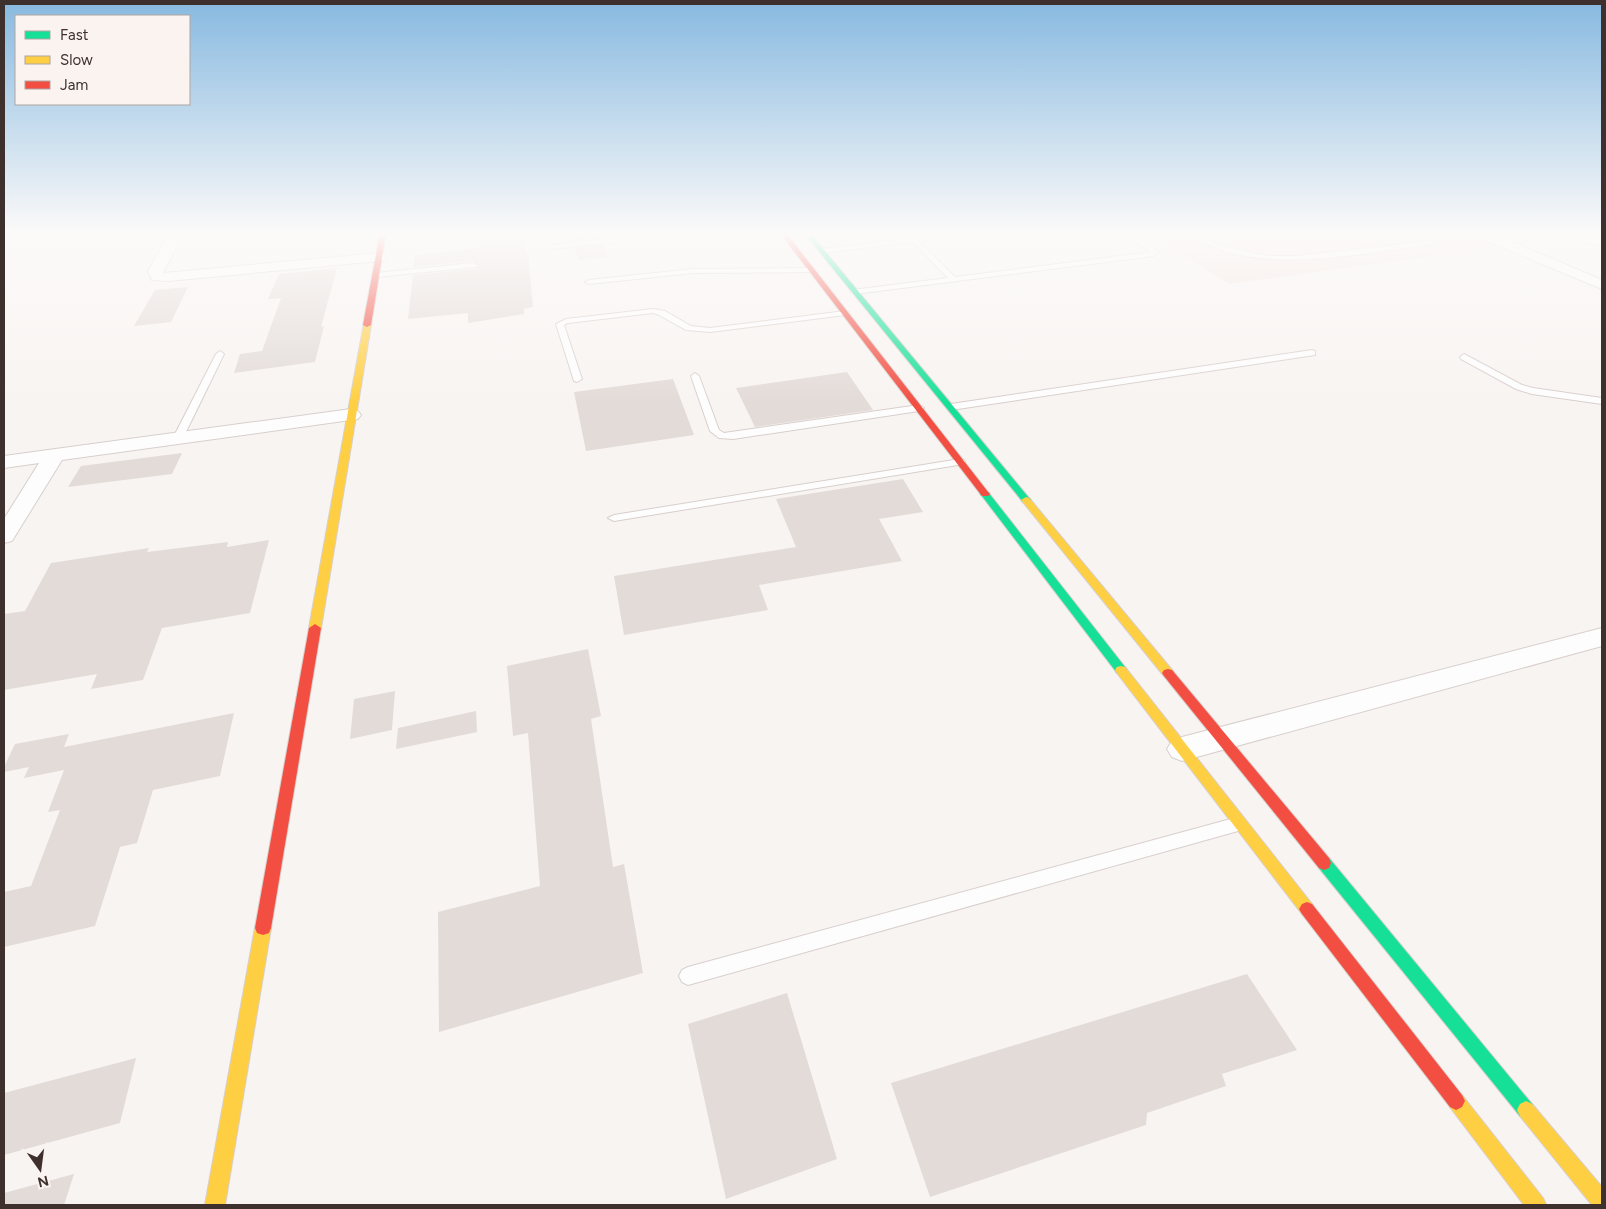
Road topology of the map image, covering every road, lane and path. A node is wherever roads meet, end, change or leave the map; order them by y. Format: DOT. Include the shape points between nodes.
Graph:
graph roads {
  1 [pos="374,289"];
  2 [pos="827,289"];
  3 [pos="853,289"];
  4 [pos="876,289"];
  5 [pos="855,292"];
  6 [pos="845,313"];
  7 [pos="1312,353"];
  8 [pos="220,354"];
  9 [pos="1464,357"];
  10 [pos="695,376"];
  11 [pos="577,380"];
  12 [pos="1602,401"];
  13 [pos="951,407"];
  14 [pos="919,408"];
  15 [pos="352,414"];
  16 [pos="178,438"];
  17 [pos="55,455"];
  18 [pos="4,462"];
  19 [pos="960,462"];
  20 [pos="614,518"];
  21 [pos="4,536"];
  22 [pos="1602,637"];
  23 [pos="1222,739"];
  24 [pos="1182,749"];
  25 [pos="1240,823"];
  26 [pos="688,976"];
  27 [pos="1602,1202"];
  28 [pos="215,1205"];
  29 [pos="1536,1205"];
  1 -- 15 [label="main road"];
  2 -- 6 [label="main road"];
  3 -- 5 [label="main road"];
  4 -- 5 [label="lane"];
  5 -- 13 [label="main road"];
  6 -- 11 [label="lane" via="703,330 689,328 653,310 566,321 560,324"];
  6 -- 14 [label="main road"];
  7 -- 13 [label="lane"];
  8 -- 16 [label="lane"];
  9 -- 12 [label="lane" via="1519,387"];
  10 -- 14 [label="lane" via="715,431 722,436"];
  13 -- 23 [label="main road"];
  14 -- 19 [label="main road"];
  15 -- 16 [label="street"];
  15 -- 28 [label="main road"];
  16 -- 17 [label="street"];
  17 -- 18 [label="street"];
  17 -- 21 [label="street"];
  19 -- 20 [label="lane"];
  19 -- 24 [label="main road"];
  22 -- 23 [label="street"];
  23 -- 24 [label="street"];
  23 -- 27 [label="main road"];
  24 -- 25 [label="main road"];
  25 -- 26 [label="lane"];
  25 -- 29 [label="main road"];
}
